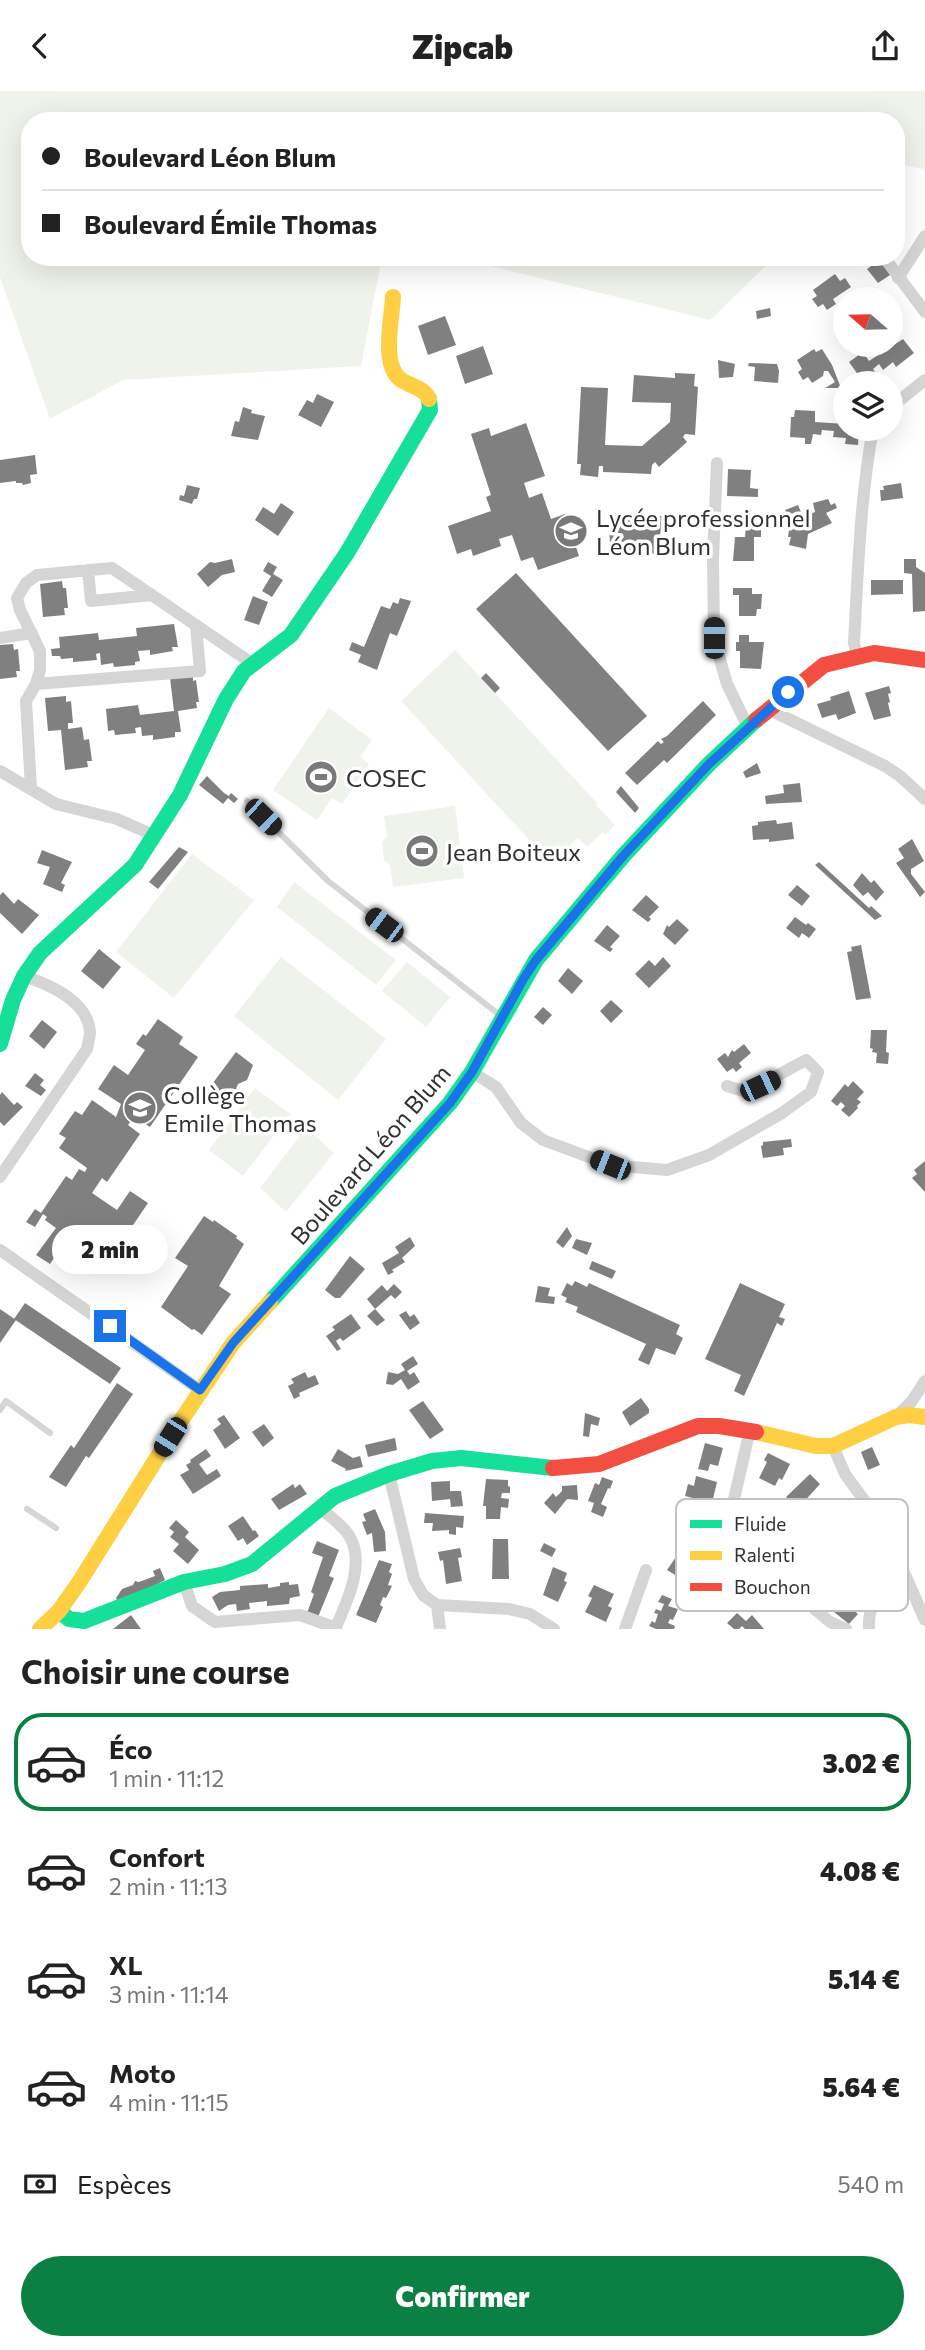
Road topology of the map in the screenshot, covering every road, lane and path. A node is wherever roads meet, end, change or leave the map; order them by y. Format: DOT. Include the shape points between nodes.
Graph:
graph roads {
  1 [pos="925,236"];
  2 [pos="890,266"];
  3 [pos="898,278"];
  4 [pos="393,297"];
  5 [pos="925,312"];
  6 [pos="925,380"];
  7 [pos="903,397"];
  8 [pos="871,441"];
  9 [pos="717,463"];
  10 [pos="89,570"];
  11 [pos="152,595"];
  12 [pos="196,625"];
  13 [pos="32,633"];
  14 [pos="0,638"];
  15 [pos="925,650"];
  16 [pos="857,656"];
  17 [pos="899,656"];
  18 [pos="925,660"];
  19 [pos="253,663"];
  20 [pos="36,684"];
  21 [pos="768,709"];
  22 [pos="748,727"];
  23 [pos="0,771"];
  24 [pos="31,788"];
  25 [pos="925,799"];
  26 [pos="247,801"];
  27 [pos="153,835"];
  28 [pos="24,976"];
  29 [pos="503,1017"];
  30 [pos="0,1044"];
  31 [pos="472,1072"];
  32 [pos="727,1086"];
  33 [pos="0,1177"];
  34 [pos="1,1253"];
  35 [pos="925,1381"];
  36 [pos="200,1390"];
  37 [pos="0,1410"];
  38 [pos="895,1417"];
  39 [pos="925,1417"];
  40 [pos="750,1430"];
  41 [pos="50,1433"];
  42 [pos="833,1446"];
  43 [pos="390,1474"];
  44 [pos="734,1499"];
  45 [pos="863,1499"];
  46 [pos="319,1507"];
  47 [pos="27,1509"];
  48 [pos="56,1528"];
  49 [pos="646,1570"];
  50 [pos="184,1582"];
  51 [pos="908,1582"];
  52 [pos="437,1605"];
  53 [pos="59,1611"];
  54 [pos="817,1611"];
  55 [pos="871,1611"];
  56 [pos="925,1620"];
  57 [pos="40,1629"];
  58 [pos="336,1629"];
  59 [pos="440,1629"];
  60 [pos="554,1629"];
  61 [pos="625,1629"];
  62 [pos="846,1629"];
  63 [pos="869,1629"];
  1 -- 3 [label="street"];
  2 -- 3 [label="street"];
  3 -- 5 [label="street"];
  4 -- 19 [label="street" via="392,372 427,393 430,410 347,553 291,635"];
  6 -- 7 [label="street"];
  8 -- 16 [label="street" via="859,549"];
  9 -- 22 [label="street" via="714,638 727,684"];
  10 -- 11 [label="street" via="112,568"];
  10 -- 11 [label="street" via="91,601"];
  10 -- 13 [label="street" via="37,575 26,583 17,598"];
  11 -- 12 [label="street"];
  12 -- 19 [label="street"];
  12 -- 20 [label="street" via="200,671"];
  13 -- 14 [label="street"];
  13 -- 20 [label="street" via="40,651"];
  15 -- 17 [label="street, Boulevard Léon Blum"];
  16 -- 17 [label="street, Boulevard Léon Blum"];
  16 -- 21 [label="street, Boulevard Léon Blum" via="824,665"];
  17 -- 18 [label="street, Boulevard Léon Blum"];
  19 -- 27 [label="street" via="226,699 190,777"];
  20 -- 24 [label="street" via="26,701"];
  21 -- 22 [label="street, Boulevard Léon Blum"];
  21 -- 25 [label="street" via="884,766"];
  22 -- 29 [label="street, Boulevard Léon Blum" via="615,865 536,960"];
  23 -- 24 [label="street"];
  24 -- 27 [label="street" via="56,804 117,819"];
  26 -- 29 [label="lane" via="328,881"];
  27 -- 28 [label="street" via="135,865 47,946"];
  28 -- 30 [label="street"];
  28 -- 33 [label="street" via="69,998 90,1030 87,1049"];
  29 -- 31 [label="street, Boulevard Léon Blum"];
  31 -- 32 [label="street" via="496,1087 521,1123 543,1140 610,1165 667,1170 709,1155 782,1113 811,1092 818,1072 806,1060 747,1092"];
  31 -- 36 [label="street, Boulevard Léon Blum" via="420,1138 233,1343"];
  34 -- 36 [label="street"];
  35 -- 38 [label="street"];
  36 -- 53 [label="street, Boulevard Léon Blum"];
  37 -- 41 [label="lane" via="6,1401"];
  38 -- 39 [label="street"];
  38 -- 42 [label="street"];
  40 -- 42 [label="street"];
  40 -- 43 [label="street" via="698,1426 599,1464 573,1468 461,1458"];
  40 -- 44 [label="street"];
  42 -- 45 [label="street"];
  43 -- 46 [label="street"];
  43 -- 52 [label="street" via="414,1579 423,1595"];
  46 -- 50 [label="street" via="253,1564"];
  46 -- 58 [label="street" via="348,1534 357,1560"];
  47 -- 48 [label="lane"];
  49 -- 61 [label="street"];
  50 -- 53 [label="street" via="84,1621 69,1619"];
  50 -- 58 [label="street" via="192,1606 215,1622 300,1615"];
  51 -- 56 [label="street"];
  52 -- 59 [label="street"];
  52 -- 60 [label="street" via="509,1609 530,1614"];
  53 -- 57 [label="street, Boulevard Léon Blum"];
  54 -- 62 [label="street"];
  55 -- 63 [label="street"];
}
